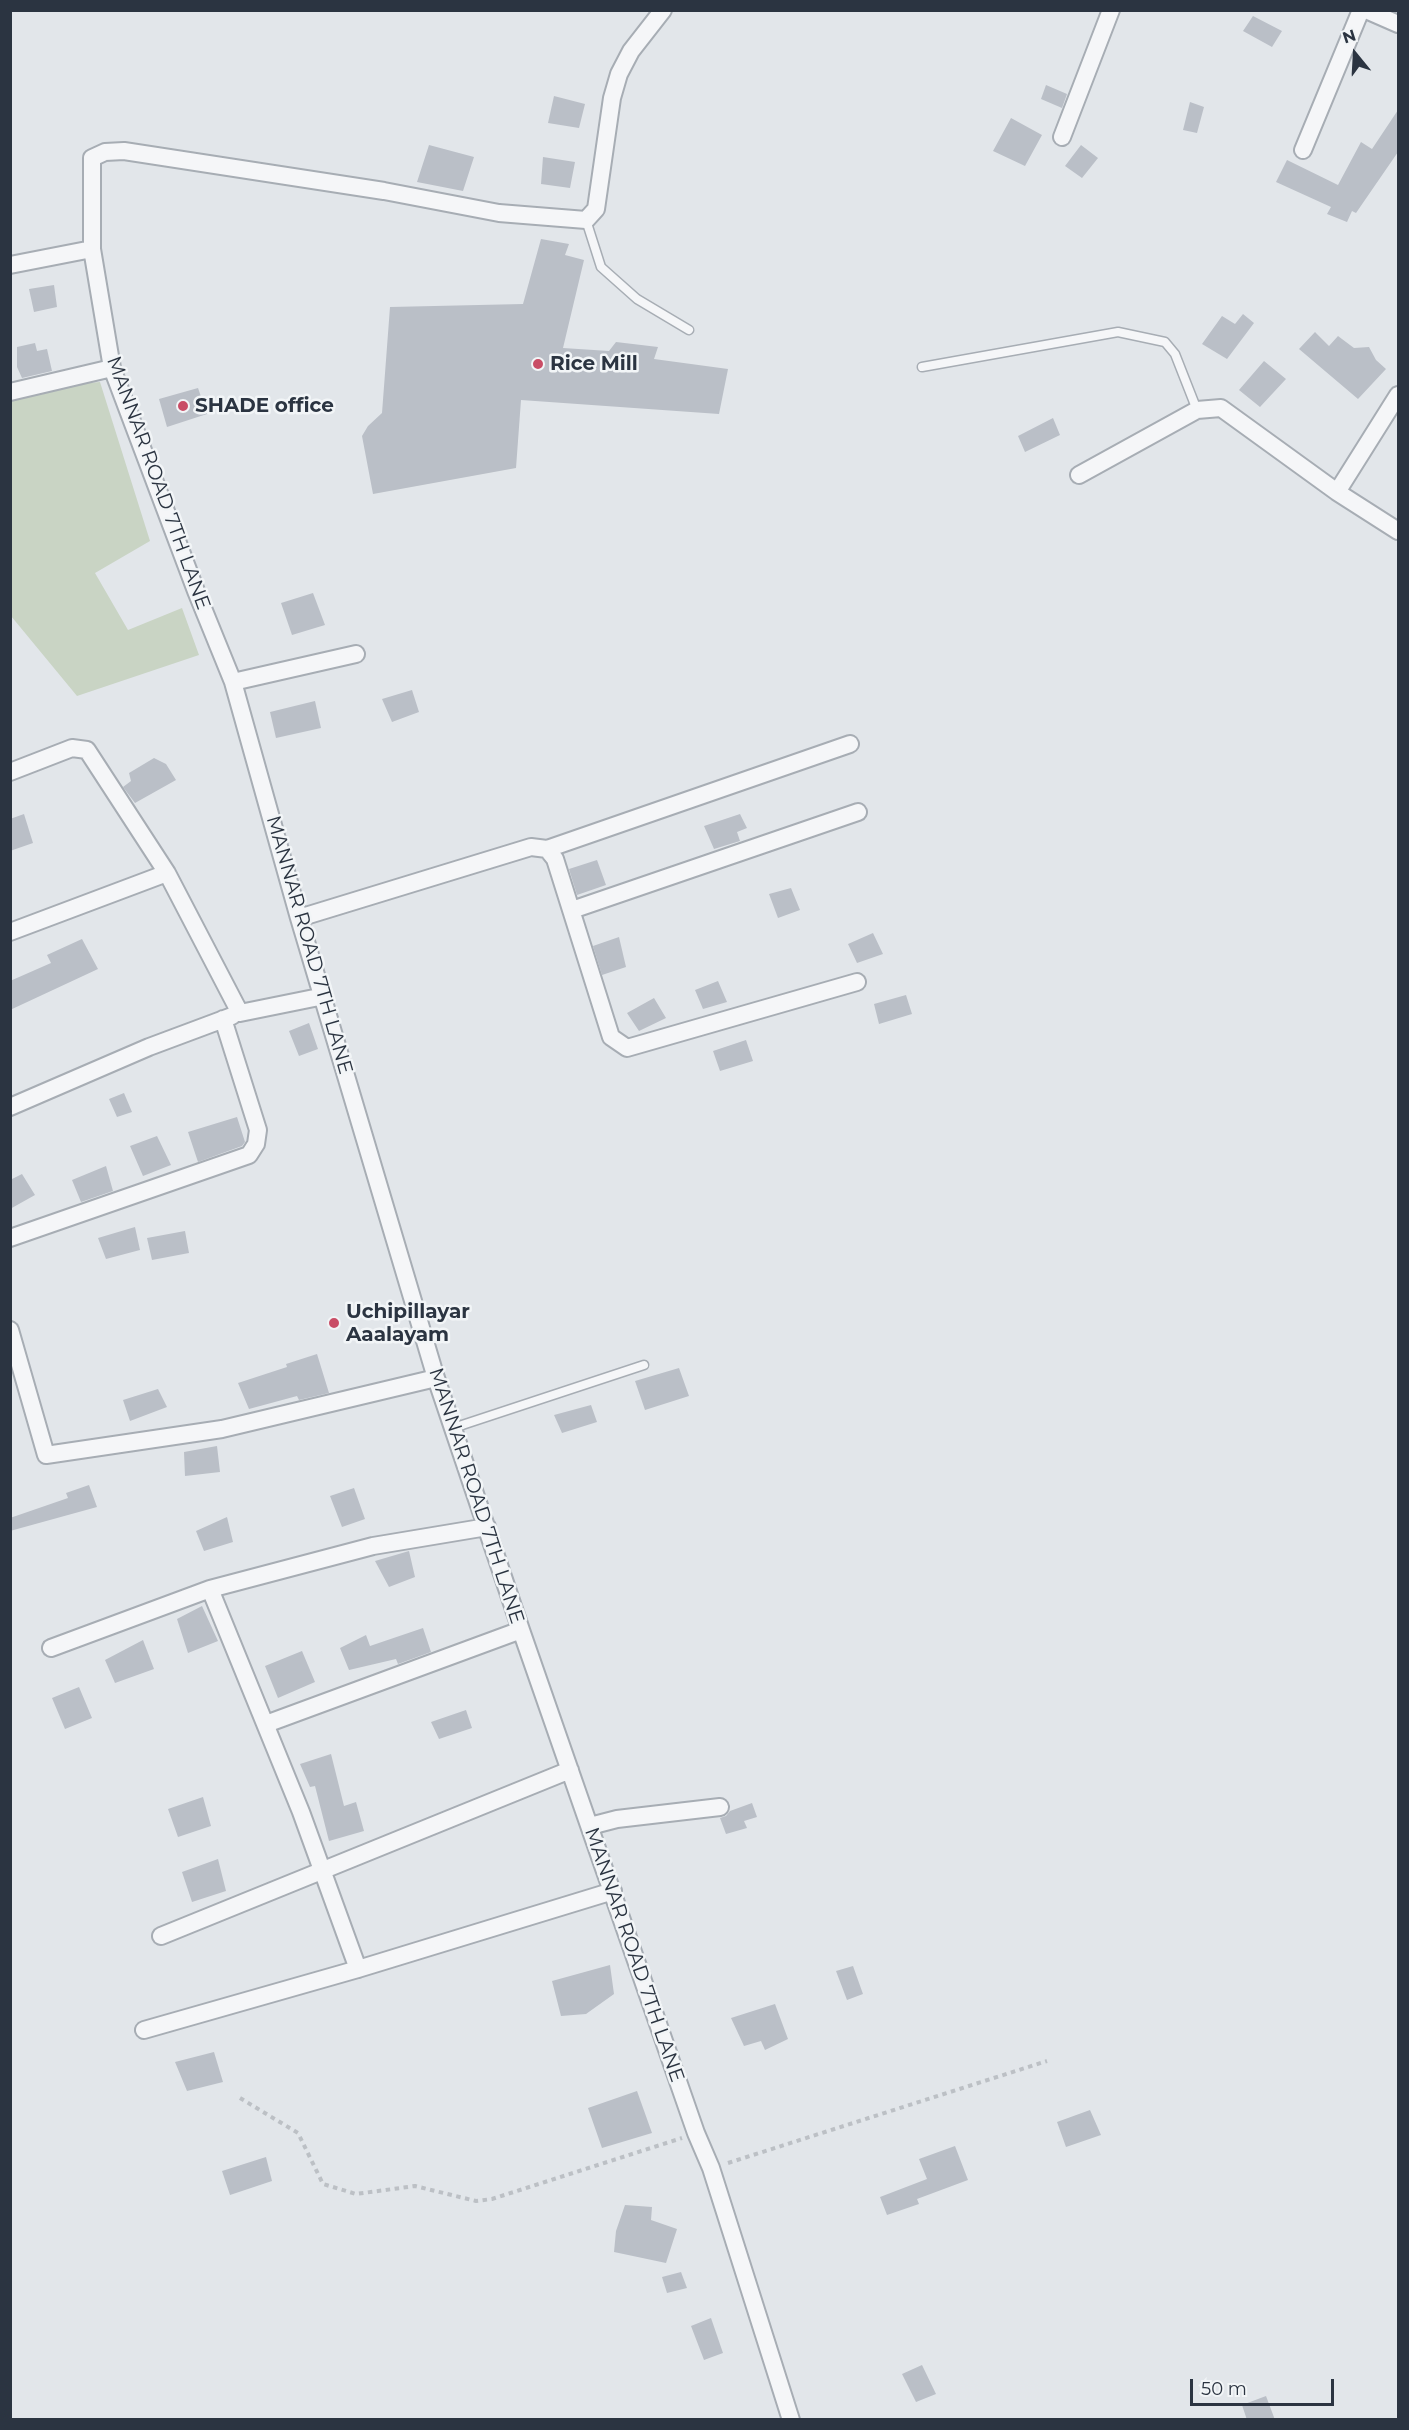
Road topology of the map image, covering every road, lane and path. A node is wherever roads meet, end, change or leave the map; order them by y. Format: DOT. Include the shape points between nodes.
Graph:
graph roads {
  1 [pos="663,10"];
  2 [pos="1111,10"];
  3 [pos="1361,10"];
  4 [pos="1366,10"];
  5 [pos="1398,24"];
  6 [pos="1062,137"];
  7 [pos="1303,150"];
  8 [pos="586,220"];
  9 [pos="92,249"];
  10 [pos="10,265"];
  11 [pos="689,330"];
  12 [pos="922,367"];
  13 [pos="112,368"];
  14 [pos="10,392"];
  15 [pos="1398,395"];
  16 [pos="1197,410"];
  17 [pos="1079,475"];
  18 [pos="1337,492"];
  19 [pos="1398,531"];
  20 [pos="356,654"];
  21 [pos="233,682"];
  22 [pos="850,744"];
  23 [pos="10,772"];
  24 [pos="858,812"];
  25 [pos="547,849"];
  26 [pos="167,873"];
  27 [pos="572,910"];
  28 [pos="299,918"];
  29 [pos="10,932"];
  30 [pos="857,982"];
  31 [pos="324,996"];
  32 [pos="240,1013"];
  33 [pos="223,1019"];
  34 [pos="10,1107"];
  35 [pos="10,1238"];
  36 [pos="10,1329"];
  37 [pos="644,1365"];
  38 [pos="436,1378"];
  39 [pos="453,1428"];
  40 [pos="487,1527"];
  41 [pos="210,1589"];
  42 [pos="521,1630"];
  43 [pos="51,1648"];
  44 [pos="266,1724"];
  45 [pos="570,1770"];
  46 [pos="720,1807"];
  47 [pos="590,1826"];
  48 [pos="323,1869"];
  49 [pos="613,1891"];
  50 [pos="161,1936"];
  51 [pos="358,1969"];
  52 [pos="144,2030"];
  53 [pos="1047,2061"];
  54 [pos="240,2098"];
  55 [pos="696,2133"];
  56 [pos="711,2168"];
  57 [pos="790,2420"];
  1 -- 8 [label="street" via="631,51 619,74 596,209"];
  2 -- 6 [label="street"];
  3 -- 7 [label="street"];
  4 -- 5 [label="street"];
  8 -- 9 [label="street, MANNAR ROAD 7TH LANE" via="500,213 384,191 124,151 105,152 92,158"];
  8 -- 11 [label="lane" via="601,267 637,298"];
  9 -- 10 [label="street"];
  9 -- 13 [label="street, MANNAR ROAD 7TH LANE"];
  12 -- 16 [label="lane" via="1118,332 1165,342 1175,354"];
  13 -- 14 [label="street"];
  13 -- 21 [label="street, MANNAR ROAD 7TH LANE"];
  15 -- 18 [label="street"];
  16 -- 17 [label="street"];
  16 -- 18 [label="street" via="1221,408"];
  18 -- 19 [label="street"];
  20 -- 21 [label="street"];
  21 -- 28 [label="street, MANNAR ROAD 7TH LANE"];
  22 -- 25 [label="street"];
  23 -- 26 [label="street" via="72,748 87,750"];
  24 -- 27 [label="street"];
  25 -- 27 [label="street" via="555,859"];
  25 -- 28 [label="street" via="531,847"];
  26 -- 29 [label="street"];
  26 -- 32 [label="street"];
  27 -- 30 [label="street" via="611,1037 627,1048"];
  28 -- 31 [label="street, MANNAR ROAD 7TH LANE"];
  31 -- 32 [label="street"];
  31 -- 38 [label="street, MANNAR ROAD 7TH LANE"];
  32 -- 33 [label="street"];
  33 -- 34 [label="street"];
  33 -- 35 [label="street" via="258,1130 249,1155"];
  36 -- 38 [label="street" via="46,1455 222,1429"];
  37 -- 39 [label="lane"];
  38 -- 39 [label="street, MANNAR ROAD 7TH LANE"];
  39 -- 40 [label="street, MANNAR ROAD 7TH LANE"];
  40 -- 41 [label="street" via="373,1546"];
  40 -- 42 [label="street, MANNAR ROAD 7TH LANE"];
  41 -- 43 [label="street"];
  41 -- 44 [label="street"];
  42 -- 44 [label="street"];
  42 -- 45 [label="street, MANNAR ROAD 7TH LANE"];
  44 -- 48 [label="street"];
  45 -- 47 [label="street, MANNAR ROAD 7TH LANE"];
  45 -- 48 [label="street"];
  46 -- 47 [label="street" via="617,1819"];
  47 -- 49 [label="street, MANNAR ROAD 7TH LANE"];
  48 -- 50 [label="street"];
  48 -- 51 [label="street"];
  49 -- 51 [label="street"];
  49 -- 55 [label="street, MANNAR ROAD 7TH LANE"];
  51 -- 52 [label="street"];
  53 -- 56 [label="path"];
  54 -- 55 [label="path" via="298,2133 323,2184 356,2194 415,2186 476,2201 492,2199"];
  55 -- 56 [label="street, MANNAR ROAD 7TH LANE"];
  56 -- 57 [label="street, MANNAR ROAD 7TH LANE"];
}
